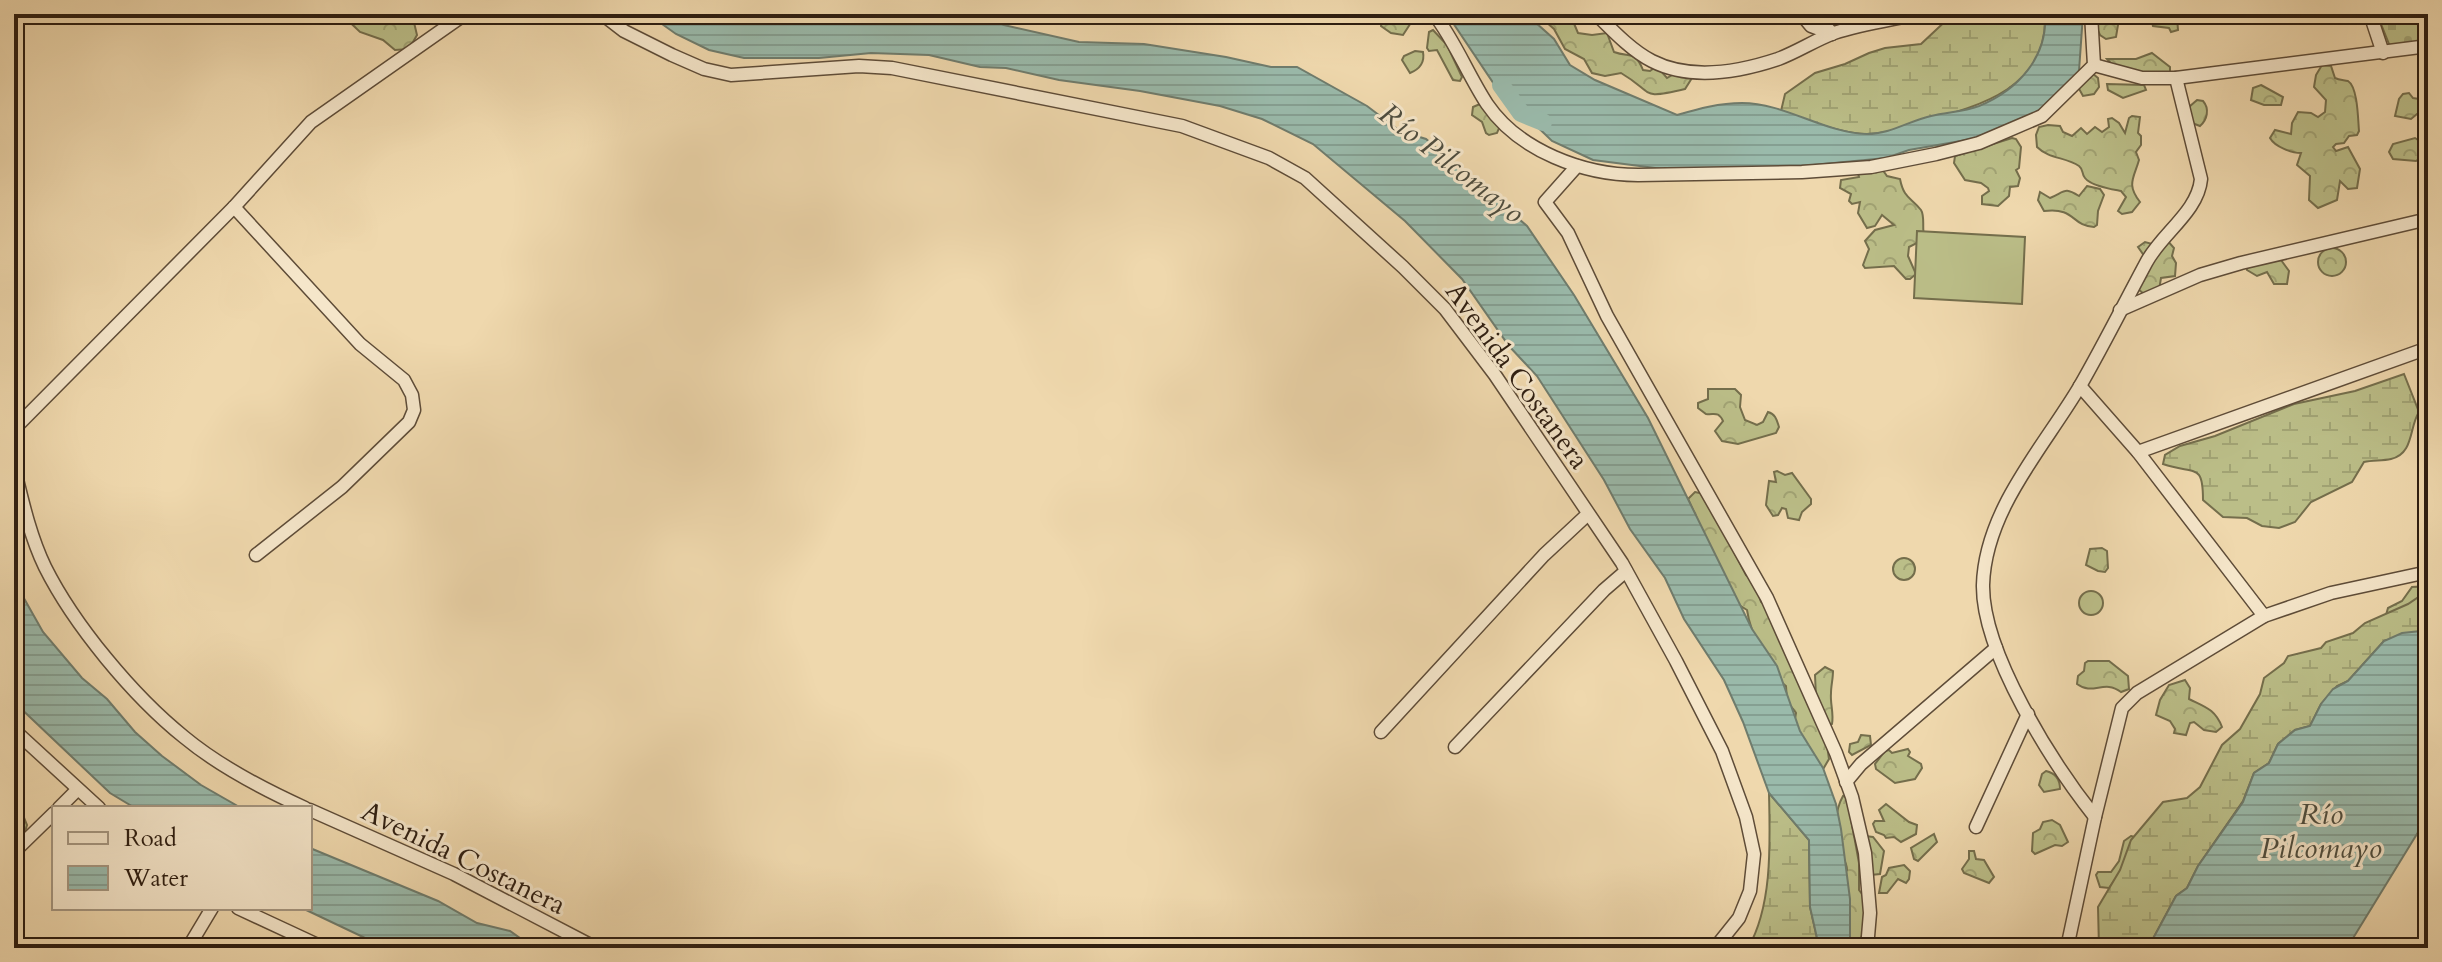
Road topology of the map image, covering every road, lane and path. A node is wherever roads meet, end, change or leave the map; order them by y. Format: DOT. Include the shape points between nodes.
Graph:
graph roads {
  1 [pos="465,14"];
  2 [pos="602,14"];
  3 [pos="1434,14"];
  4 [pos="1596,14"];
  5 [pos="1801,14"];
  6 [pos="1816,14"];
  7 [pos="1918,14"];
  8 [pos="2091,14"];
  9 [pos="2370,14"];
  10 [pos="1832,34"];
  11 [pos="2428,46"];
  12 [pos="2383,53"];
  13 [pos="2094,65"];
  14 [pos="2176,78"];
  15 [pos="1577,166"];
  16 [pos="234,207"];
  17 [pos="2428,219"];
  18 [pos="2120,310"];
  19 [pos="2428,348"];
  20 [pos="2080,386"];
  21 [pos="14,429"];
  22 [pos="2138,452"];
  23 [pos="14,467"];
  24 [pos="1588,514"];
  25 [pos="256,555"];
  26 [pos="1626,571"];
  27 [pos="2428,572"];
  28 [pos="2264,616"];
  29 [pos="1996,648"];
  30 [pos="2028,714"];
  31 [pos="14,730"];
  32 [pos="1381,732"];
  33 [pos="1455,747"];
  34 [pos="1846,782"];
  35 [pos="77,790"];
  36 [pos="61,806"];
  37 [pos="97,806"];
  38 [pos="302,806"];
  39 [pos="312,811"];
  40 [pos="52,815"];
  41 [pos="2095,817"];
  42 [pos="1976,827"];
  43 [pos="14,852"];
  44 [pos="211,910"];
  45 [pos="242,910"];
  46 [pos="188,948"];
  47 [pos="324,948"];
  48 [pos="596,948"];
  49 [pos="1715,948"];
  50 [pos="1867,948"];
  51 [pos="2067,948"];
  1 -- 16 [label="street" via="311,122"];
  2 -- 24 [label="street, Avenida Costanera" via="624,31 704,69 731,75 892,68 1182,126 1269,158 1305,178 1445,309"];
  3 -- 15 [label="street" via="1489,107 1508,128"];
  4 -- 10 [label="street" via="1651,61 1708,73 1778,58"];
  5 -- 10 [label="street" via="1811,26"];
  6 -- 10 [label="street"];
  7 -- 10 [label="street"];
  8 -- 13 [label="street"];
  9 -- 12 [label="street"];
  11 -- 12 [label="street"];
  12 -- 14 [label="street"];
  13 -- 14 [label="street" via="2142,78"];
  13 -- 15 [label="street" via="2042,116 2025,125 1979,143 1871,167 1628,175"];
  14 -- 18 [label="street" via="2201,179 2200,194 2150,254"];
  15 -- 34 [label="street" via="1545,202 1568,233 1607,316 1767,598"];
  16 -- 21 [label="street"];
  16 -- 25 [label="street" via="350,334 404,380 414,410 409,422 342,487"];
  17 -- 18 [label="street" via="2227,267"];
  18 -- 20 [label="street"];
  19 -- 22 [label="street"];
  20 -- 22 [label="street"];
  20 -- 29 [label="street" via="1996,524 1983,586"];
  22 -- 28 [label="street"];
  23 -- 38 [label="street, Avenida Costanera" via="45,566 84,628 130,685 183,737 219,763"];
  24 -- 26 [label="street, Avenida Costanera"];
  24 -- 32 [label="street"];
  26 -- 33 [label="street"];
  26 -- 49 [label="street, Avenida Costanera" via="1722,751 1746,817 1754,854 1750,891 1739,918"];
  27 -- 28 [label="street" via="2331,593"];
  28 -- 41 [label="street" via="2137,693 2122,708"];
  29 -- 30 [label="street"];
  29 -- 34 [label="street"];
  30 -- 41 [label="street"];
  30 -- 42 [label="street"];
  31 -- 35 [label="street"];
  34 -- 50 [label="street" via="1869,879"];
  35 -- 36 [label="street"];
  35 -- 37 [label="street"];
  39 -- 48 [label="street, Avenida Costanera" via="454,874"];
  40 -- 43 [label="street"];
  41 -- 51 [label="street"];
  44 -- 46 [label="street"];
  45 -- 47 [label="street"];
}
